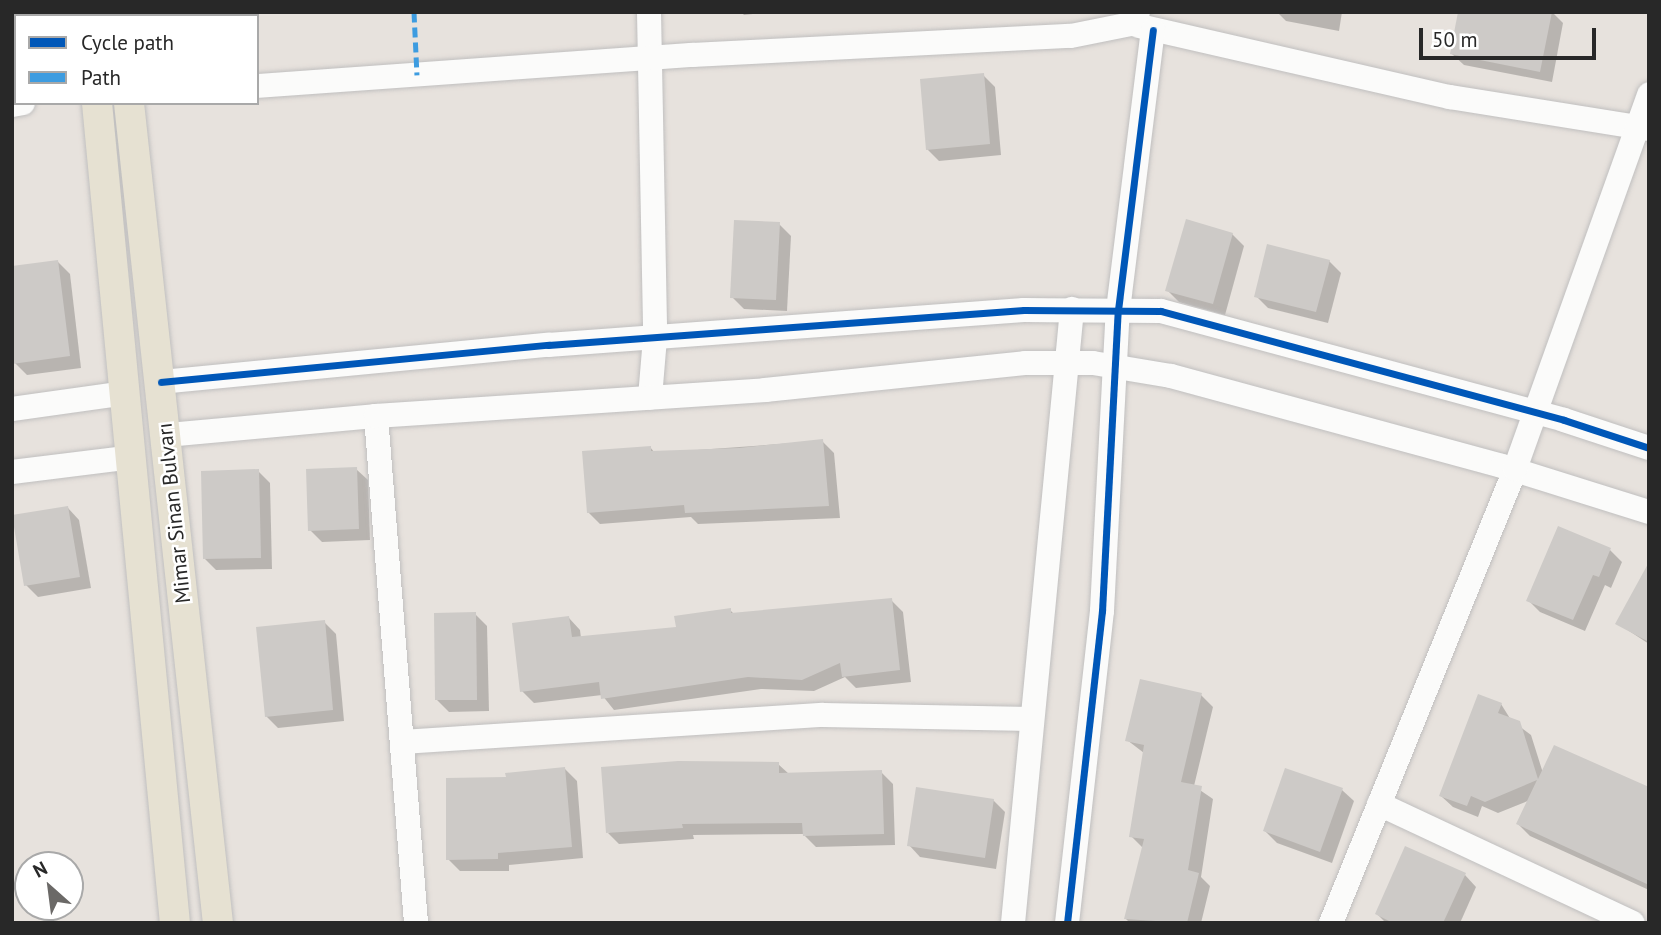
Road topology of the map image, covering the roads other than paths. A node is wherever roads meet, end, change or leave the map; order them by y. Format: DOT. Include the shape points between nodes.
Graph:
graph roads {
  1 [pos="649,12"];
  2 [pos="1141,22"];
  3 [pos="651,58"];
  4 [pos="259,86"];
  5 [pos="1649,94"];
  6 [pos="97,105"];
  7 [pos="129,105"];
  8 [pos="1643,128"];
  9 [pos="1072,309"];
  10 [pos="1118,310"];
  11 [pos="655,338"];
  12 [pos="1066,363"];
  13 [pos="1116,367"];
  14 [pos="161,382"];
  15 [pos="126,393"];
  16 [pos="650,398"];
  17 [pos="12,409"];
  18 [pos="1535,412"];
  19 [pos="376,416"];
  20 [pos="167,435"];
  21 [pos="1649,448"];
  22 [pos="132,457"];
  23 [pos="1515,469"];
  24 [pos="12,472"];
  25 [pos="1649,512"];
  26 [pos="1031,719"];
  27 [pos="402,742"];
  28 [pos="1379,804"];
  29 [pos="175,923"];
  30 [pos="218,923"];
  31 [pos="416,923"];
  32 [pos="1013,923"];
  33 [pos="1067,923"];
  34 [pos="1331,923"];
  35 [pos="1633,923"];
  1 -- 3 [label="street"];
  2 -- 3 [label="street" via="1071,36"];
  2 -- 8 [label="street" via="1450,97"];
  2 -- 10 [label="street"];
  3 -- 4 [label="street"];
  3 -- 11 [label="street"];
  5 -- 8 [label="street"];
  6 -- 15 [label="main road, Mimar Sinan Bulvarı"];
  7 -- 14 [label="main road, Mimar Sinan Bulvarı"];
  8 -- 18 [label="street"];
  9 -- 10 [label="street"];
  9 -- 11 [label="street"];
  9 -- 12 [label="street"];
  10 -- 13 [label="street"];
  10 -- 18 [label="street" via="1161,311"];
  11 -- 14 [label="street"];
  11 -- 16 [label="street"];
  12 -- 13 [label="street"];
  12 -- 16 [label="street"];
  12 -- 26 [label="street"];
  13 -- 23 [label="street" via="1171,376"];
  13 -- 33 [label="street" via="1102,611"];
  14 -- 20 [label="main road, Mimar Sinan Bulvarı"];
  15 -- 17 [label="street"];
  15 -- 22 [label="main road, Mimar Sinan Bulvarı"];
  16 -- 19 [label="street"];
  18 -- 21 [label="street"];
  18 -- 23 [label="street"];
  19 -- 20 [label="street"];
  19 -- 27 [label="street"];
  20 -- 30 [label="main road, Mimar Sinan Bulvarı"];
  22 -- 24 [label="street"];
  22 -- 29 [label="main road, Mimar Sinan Bulvarı"];
  23 -- 25 [label="street"];
  23 -- 28 [label="street"];
  26 -- 27 [label="street" via="823,715"];
  26 -- 32 [label="street"];
  27 -- 31 [label="street"];
  28 -- 34 [label="street"];
  28 -- 35 [label="street"];
}
